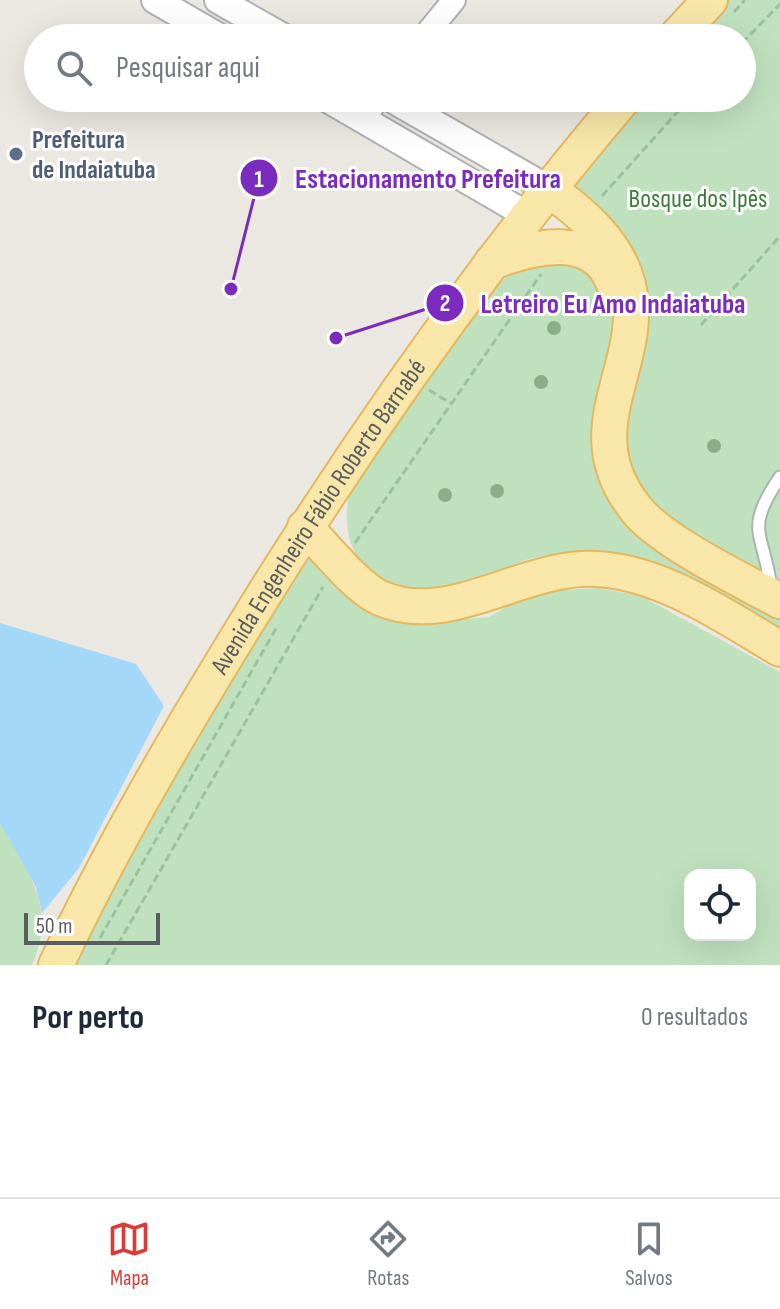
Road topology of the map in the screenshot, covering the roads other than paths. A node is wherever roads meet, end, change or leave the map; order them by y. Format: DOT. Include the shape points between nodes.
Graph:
graph roads {
  1 [pos="155,0"];
  2 [pos="218,0"];
  3 [pos="454,0"];
  4 [pos="710,0"];
  5 [pos="197,24"];
  6 [pos="260,24"];
  7 [pos="434,24"];
  8 [pos="688,24"];
  9 [pos="376,112"];
  10 [pos="409,112"];
  11 [pos="614,112"];
  12 [pos="543,213"];
  13 [pos="628,331"];
  14 [pos="780,477"];
  15 [pos="305,527"];
  16 [pos="776,599"];
  17 [pos="780,649"];
  18 [pos="56,965"];
  1 -- 5 [label="street"];
  2 -- 6 [label="street"];
  3 -- 7 [label="street"];
  4 -- 8 [label="main road"];
  9 -- 12 [label="street"];
  10 -- 12 [label="street"];
  11 -- 12 [label="main road, Avenida Engenheiro Fábio Roberto Barnabé"];
  12 -- 13 [label="main road" via="564,245 600,261 610,274"];
  12 -- 13 [label="main road" via="606,241 630,294"];
  12 -- 15 [label="main road, Avenida Engenheiro Fábio Roberto Barnabé" via="492,262"];
  13 -- 16 [label="main road" via="608,426 616,474 626,493 656,528"];
  14 -- 16 [label="lane" via="766,498 756,532"];
  15 -- 17 [label="main road" via="378,598 405,605 465,602 528,577 599,569 644,577"];
  15 -- 18 [label="main road, Avenida Engenheiro Fábio Roberto Barnabé" via="150,781"];
}
